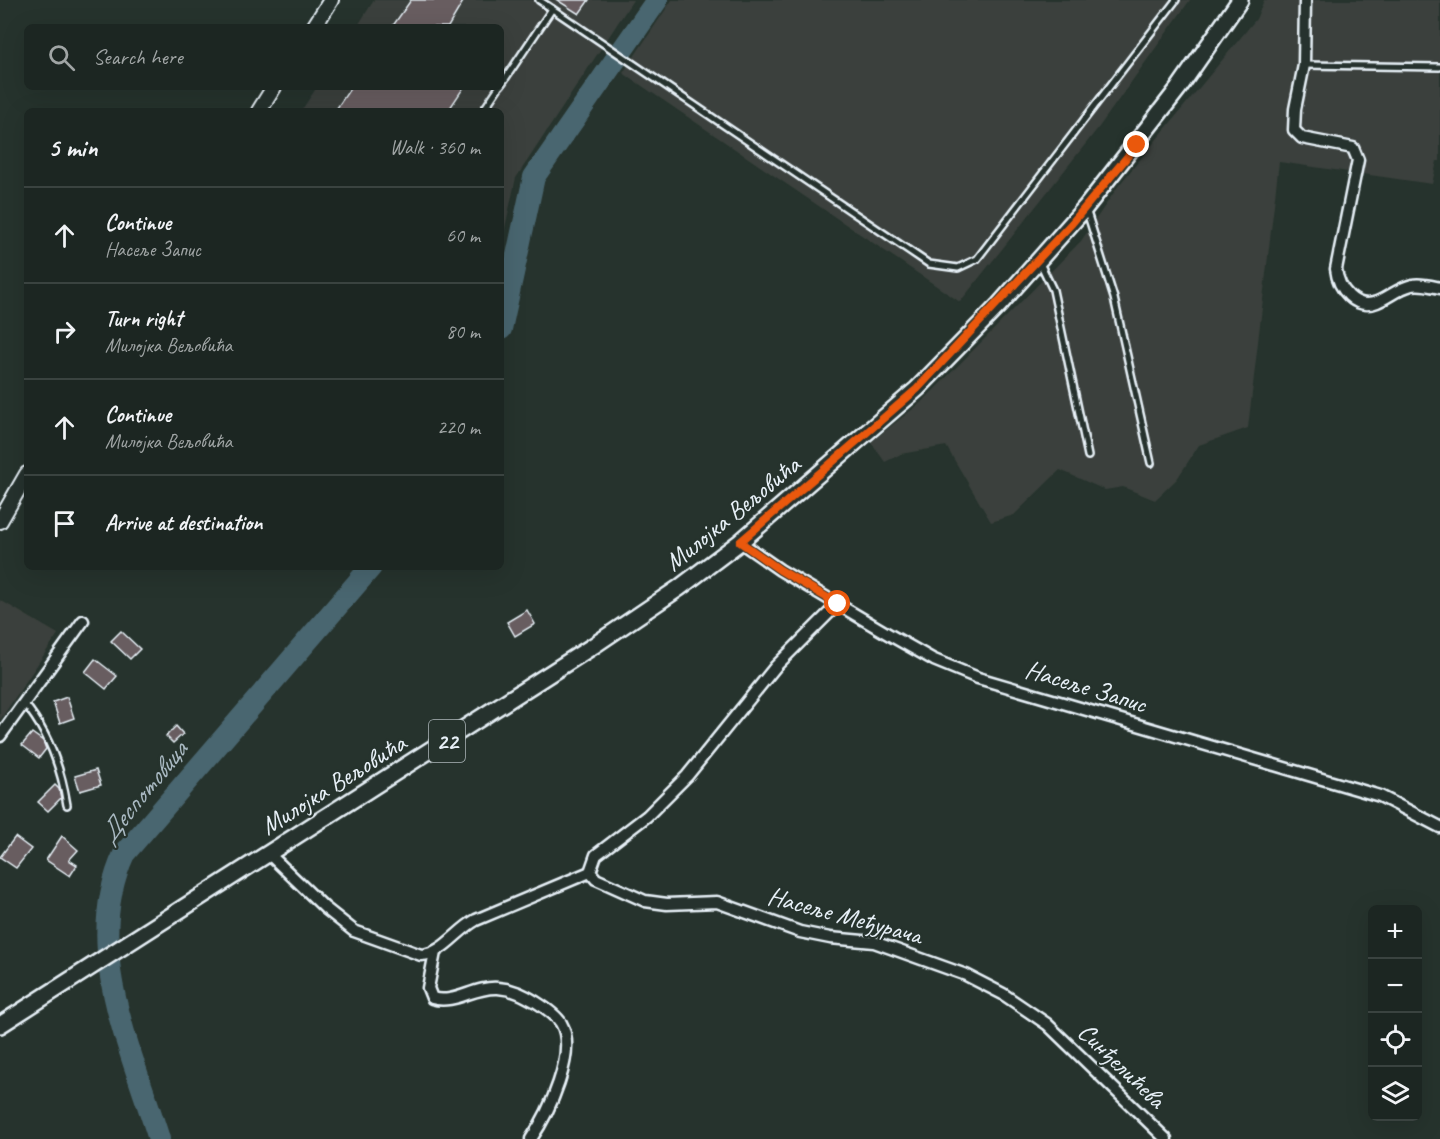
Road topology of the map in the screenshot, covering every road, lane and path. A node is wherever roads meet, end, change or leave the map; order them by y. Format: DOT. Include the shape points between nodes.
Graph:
graph roads {
  1 [pos="331,0"];
  2 [pos="539,0"];
  3 [pos="1176,0"];
  4 [pos="1240,0"];
  5 [pos="1305,0"];
  6 [pos="552,9"];
  7 [pos="316,24"];
  8 [pos="1304,65"];
  9 [pos="1440,67"];
  10 [pos="504,80"];
  11 [pos="272,90"];
  12 [pos="497,90"];
  13 [pos="261,108"];
  14 [pos="485,108"];
  15 [pos="1085,208"];
  16 [pos="1038,259"];
  17 [pos="1440,288"];
  18 [pos="1088,456"];
  19 [pos="1151,464"];
  20 [pos="24,479"];
  21 [pos="0,521"];
  22 [pos="740,542"];
  23 [pos="838,604"];
  24 [pos="83,621"];
  25 [pos="24,703"];
  26 [pos="0,736"];
  27 [pos="67,805"];
  28 [pos="1440,827"];
  29 [pos="268,853"];
  30 [pos="590,872"];
  31 [pos="435,952"];
  32 [pos="1047,1024"];
  33 [pos="0,1025"];
  34 [pos="531,1139"];
  35 [pos="1166,1139"];
  1 -- 7 [label="street"];
  2 -- 6 [label="lane"];
  3 -- 6 [label="lane" via="977,259 958,268 929,264"];
  4 -- 15 [label="main road, Милојка Вељовића / 22" via="1178,89"];
  5 -- 8 [label="street"];
  6 -- 10 [label="lane"];
  8 -- 9 [label="lane"];
  8 -- 17 [label="street" via="1294,109 1294,130 1302,138 1353,148 1358,160 1336,269 1337,281 1346,295 1374,303 1416,285"];
  11 -- 13 [label="street"];
  12 -- 14 [label="lane"];
  15 -- 16 [label="main road, Милојка Вељовића / 22"];
  15 -- 19 [label="lane" via="1114,298"];
  16 -- 18 [label="lane" via="1053,290"];
  16 -- 22 [label="main road, Милојка Вељовића / 22" via="917,389"];
  20 -- 21 [label="street"];
  22 -- 23 [label="street, Насеље Запис"];
  22 -- 29 [label="main road, Милојка Вељовића / 22" via="593,646"];
  23 -- 28 [label="street, Насеље Запис" via="934,660 978,678 1380,795"];
  23 -- 30 [label="street" via="776,666 687,776 646,816 596,855"];
  24 -- 25 [label="street"];
  25 -- 26 [label="street"];
  25 -- 27 [label="lane" via="47,737"];
  29 -- 31 [label="street" via="354,932 421,955"];
  29 -- 33 [label="main road, Милојка Вељовића / 22"];
  30 -- 31 [label="street" via="460,928"];
  30 -- 32 [label="street, Насеље Међурача" via="596,879 645,901 717,902 800,932 874,942 966,975 1004,994"];
  31 -- 34 [label="street" via="428,988 432,998 452,1000 479,990 509,990 546,1008 561,1024 565,1047 556,1094"];
  32 -- 35 [label="street, Синђелићева"];
}
